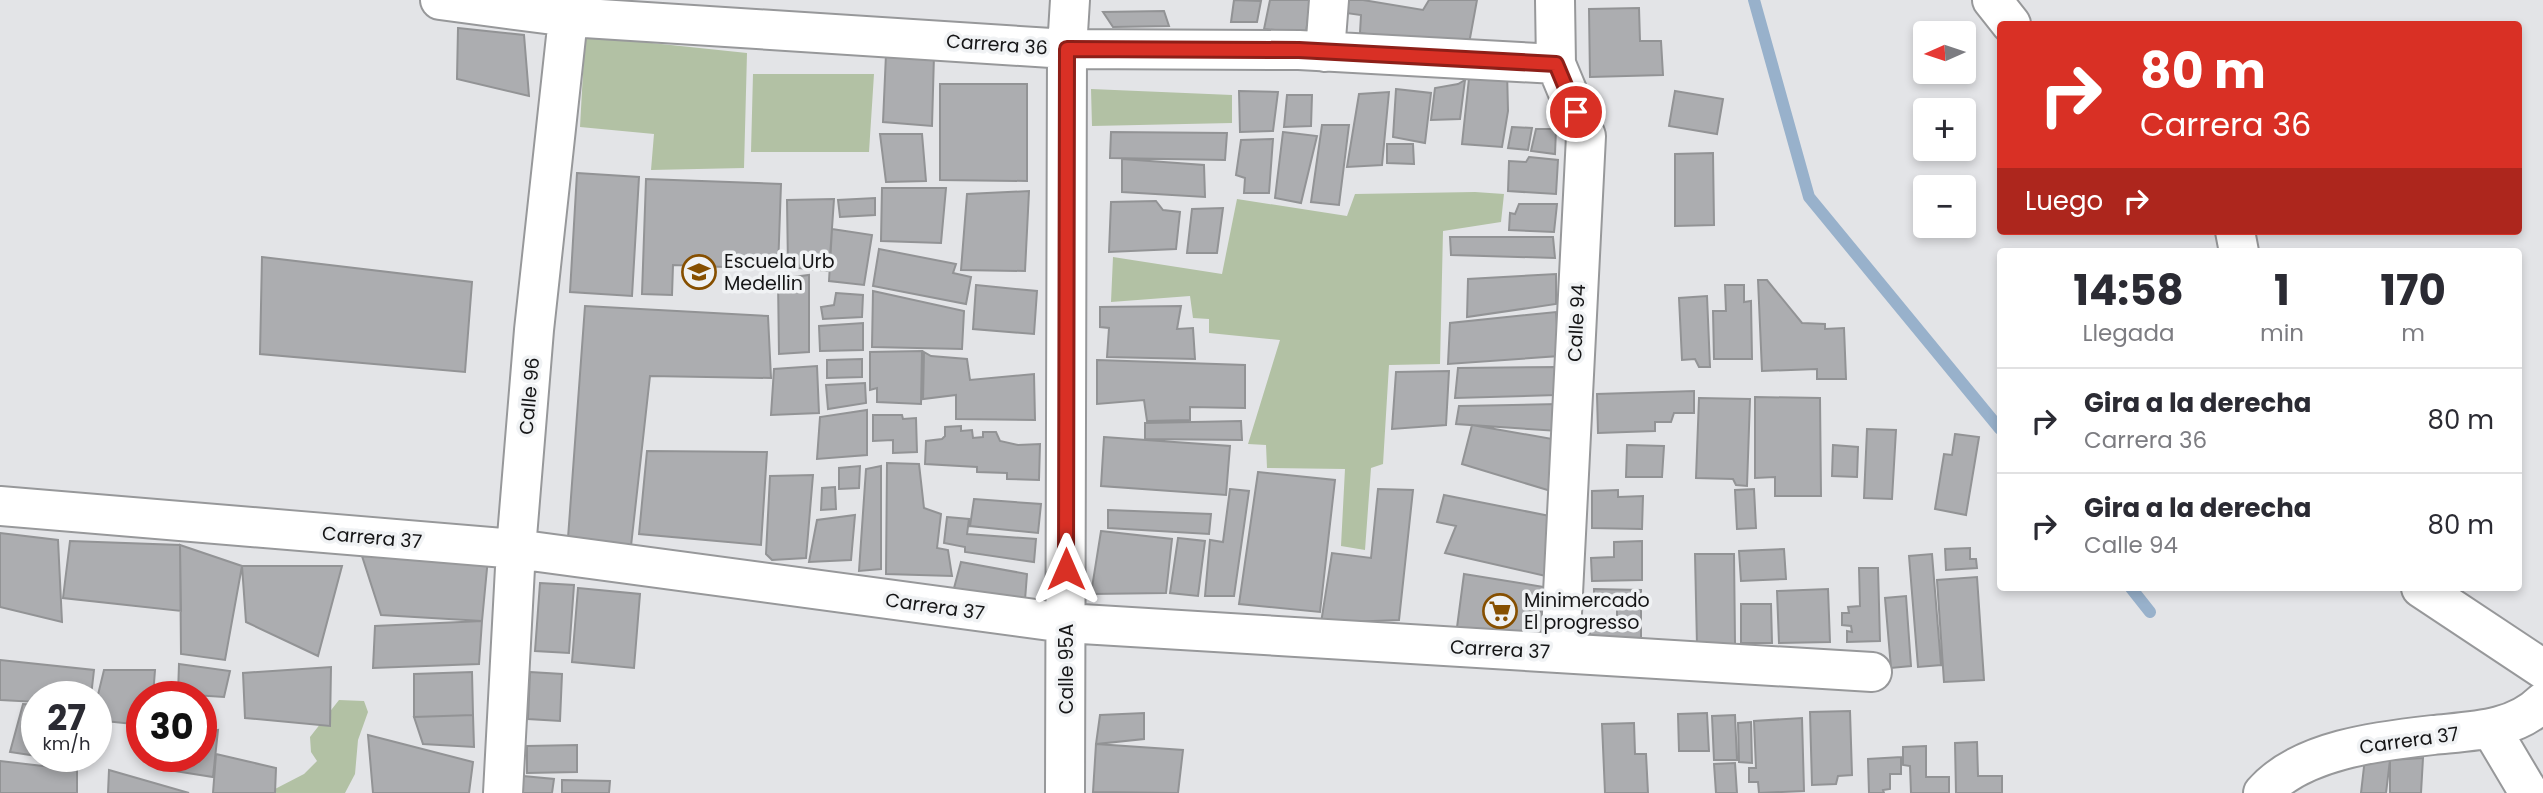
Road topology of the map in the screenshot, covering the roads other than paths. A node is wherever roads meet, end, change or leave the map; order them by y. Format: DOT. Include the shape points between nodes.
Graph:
graph roads {
  1 [pos="440,0"];
  2 [pos="1070,0"];
  3 [pos="1329,0"];
  4 [pos="1555,0"];
  5 [pos="1992,0"];
  6 [pos="570,9"];
  7 [pos="2009,21"];
  8 [pos="1067,49"];
  9 [pos="1325,52"];
  10 [pos="1556,64"];
  11 [pos="0,506"];
  12 [pos="516,549"];
  13 [pos="2426,591"];
  14 [pos="1065,624"];
  15 [pos="1560,653"];
  16 [pos="2543,669"];
  17 [pos="1872,672"];
  18 [pos="2543,702"];
  19 [pos="2496,737"];
  20 [pos="2543,773"];
  21 [pos="2268,787"];
  22 [pos="503,793"];
  23 [pos="1065,793"];
  24 [pos="2529,793"];
  1 -- 6 [label="street, Carrera 36"];
  2 -- 8 [label="street, Calle 95A"];
  3 -- 9 [label="street"];
  4 -- 10 [label="street, Calle 94"];
  5 -- 7 [label="street"];
  6 -- 8 [label="street, Carrera 36"];
  6 -- 12 [label="street, Calle 96" via="534,330"];
  8 -- 9 [label="street, Carrera 36"];
  8 -- 14 [label="street, Calle 95A"];
  9 -- 10 [label="street, Carrera 36"];
  10 -- 15 [label="street, Calle 94" via="1587,136"];
  11 -- 12 [label="street, Carrera 37"];
  12 -- 14 [label="street, Carrera 37"];
  12 -- 22 [label="street, Calle 96"];
  13 -- 16 [label="street"];
  14 -- 15 [label="street, Carrera 37"];
  14 -- 23 [label="street, Calle 95A"];
  15 -- 17 [label="street, Carrera 37"];
  18 -- 19 [label="street, Carrera 37"];
  19 -- 20 [label="street"];
  19 -- 21 [label="street, Carrera 37" via="2387,740 2319,757"];
  19 -- 24 [label="street"];
}
